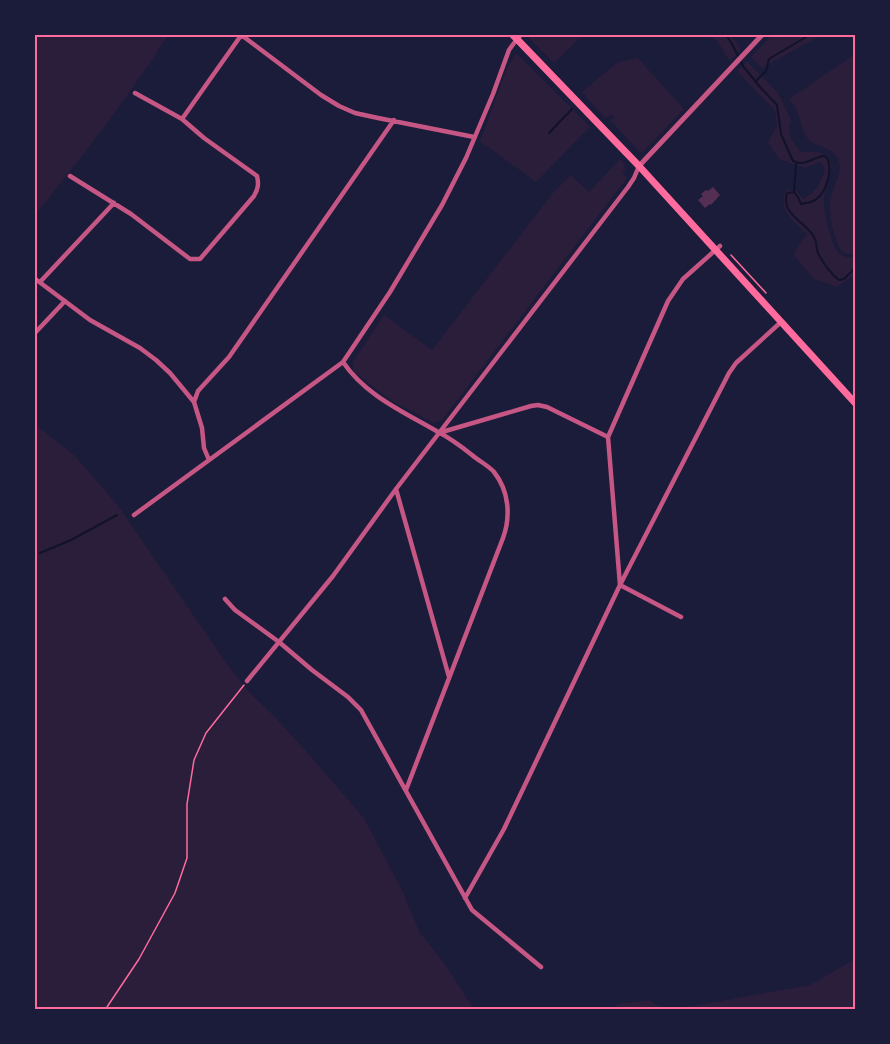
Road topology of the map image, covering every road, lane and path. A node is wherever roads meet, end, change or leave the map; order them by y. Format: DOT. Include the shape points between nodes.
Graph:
graph roads {
  1 [pos="763,34"];
  2 [pos="241,35"];
  3 [pos="517,36"];
  4 [pos="135,93"];
  5 [pos="182,119"];
  6 [pos="394,120"];
  7 [pos="474,137"];
  8 [pos="639,166"];
  9 [pos="70,176"];
  10 [pos="114,203"];
  11 [pos="717,248"];
  12 [pos="34,278"];
  13 [pos="40,282"];
  14 [pos="65,301"];
  15 [pos="781,322"];
  16 [pos="34,334"];
  17 [pos="343,362"];
  18 [pos="194,402"];
  19 [pos="855,404"];
  20 [pos="440,433"];
  21 [pos="608,437"];
  22 [pos="209,460"];
  23 [pos="396,489"];
  24 [pos="134,515"];
  25 [pos="620,585"];
  26 [pos="225,599"];
  27 [pos="681,617"];
  28 [pos="279,642"];
  29 [pos="449,678"];
  30 [pos="248,681"];
  31 [pos="406,790"];
  32 [pos="465,898"];
  33 [pos="542,967"];
  34 [pos="105,1010"];
  1 -- 8 [label="street"];
  2 -- 5 [label="street"];
  2 -- 6 [label="street" via="339,106"];
  3 -- 7 [label="street"];
  3 -- 8 [label="main road"];
  4 -- 5 [label="street"];
  5 -- 10 [label="street" via="257,176 254,196 200,259 190,259"];
  6 -- 7 [label="street"];
  6 -- 18 [label="street" via="229,357 198,391"];
  7 -- 17 [label="street" via="442,205"];
  8 -- 11 [label="main road"];
  8 -- 20 [label="street" via="628,187"];
  9 -- 10 [label="street"];
  10 -- 13 [label="street"];
  11 -- 15 [label="main road"];
  11 -- 21 [label="street" via="683,279 668,301"];
  12 -- 13 [label="street"];
  13 -- 14 [label="street"];
  14 -- 16 [label="street"];
  14 -- 18 [label="street" via="156,360"];
  15 -- 19 [label="main road"];
  15 -- 25 [label="street" via="729,373"];
  17 -- 20 [label="street" via="378,397"];
  17 -- 22 [label="street"];
  18 -- 22 [label="street"];
  20 -- 21 [label="street" via="538,405"];
  20 -- 23 [label="street"];
  20 -- 29 [label="street" via="494,472 508,501 507,528"];
  21 -- 25 [label="street"];
  22 -- 24 [label="street"];
  23 -- 28 [label="street"];
  23 -- 29 [label="street"];
  25 -- 27 [label="street"];
  25 -- 32 [label="street" via="504,829"];
  26 -- 28 [label="street"];
  28 -- 30 [label="street"];
  28 -- 31 [label="street" via="361,710"];
  29 -- 31 [label="street"];
  30 -- 34 [label="path" via="206,733 194,760 187,804 187,858 175,893"];
  31 -- 32 [label="street"];
  32 -- 33 [label="street" via="472,910"];
}
